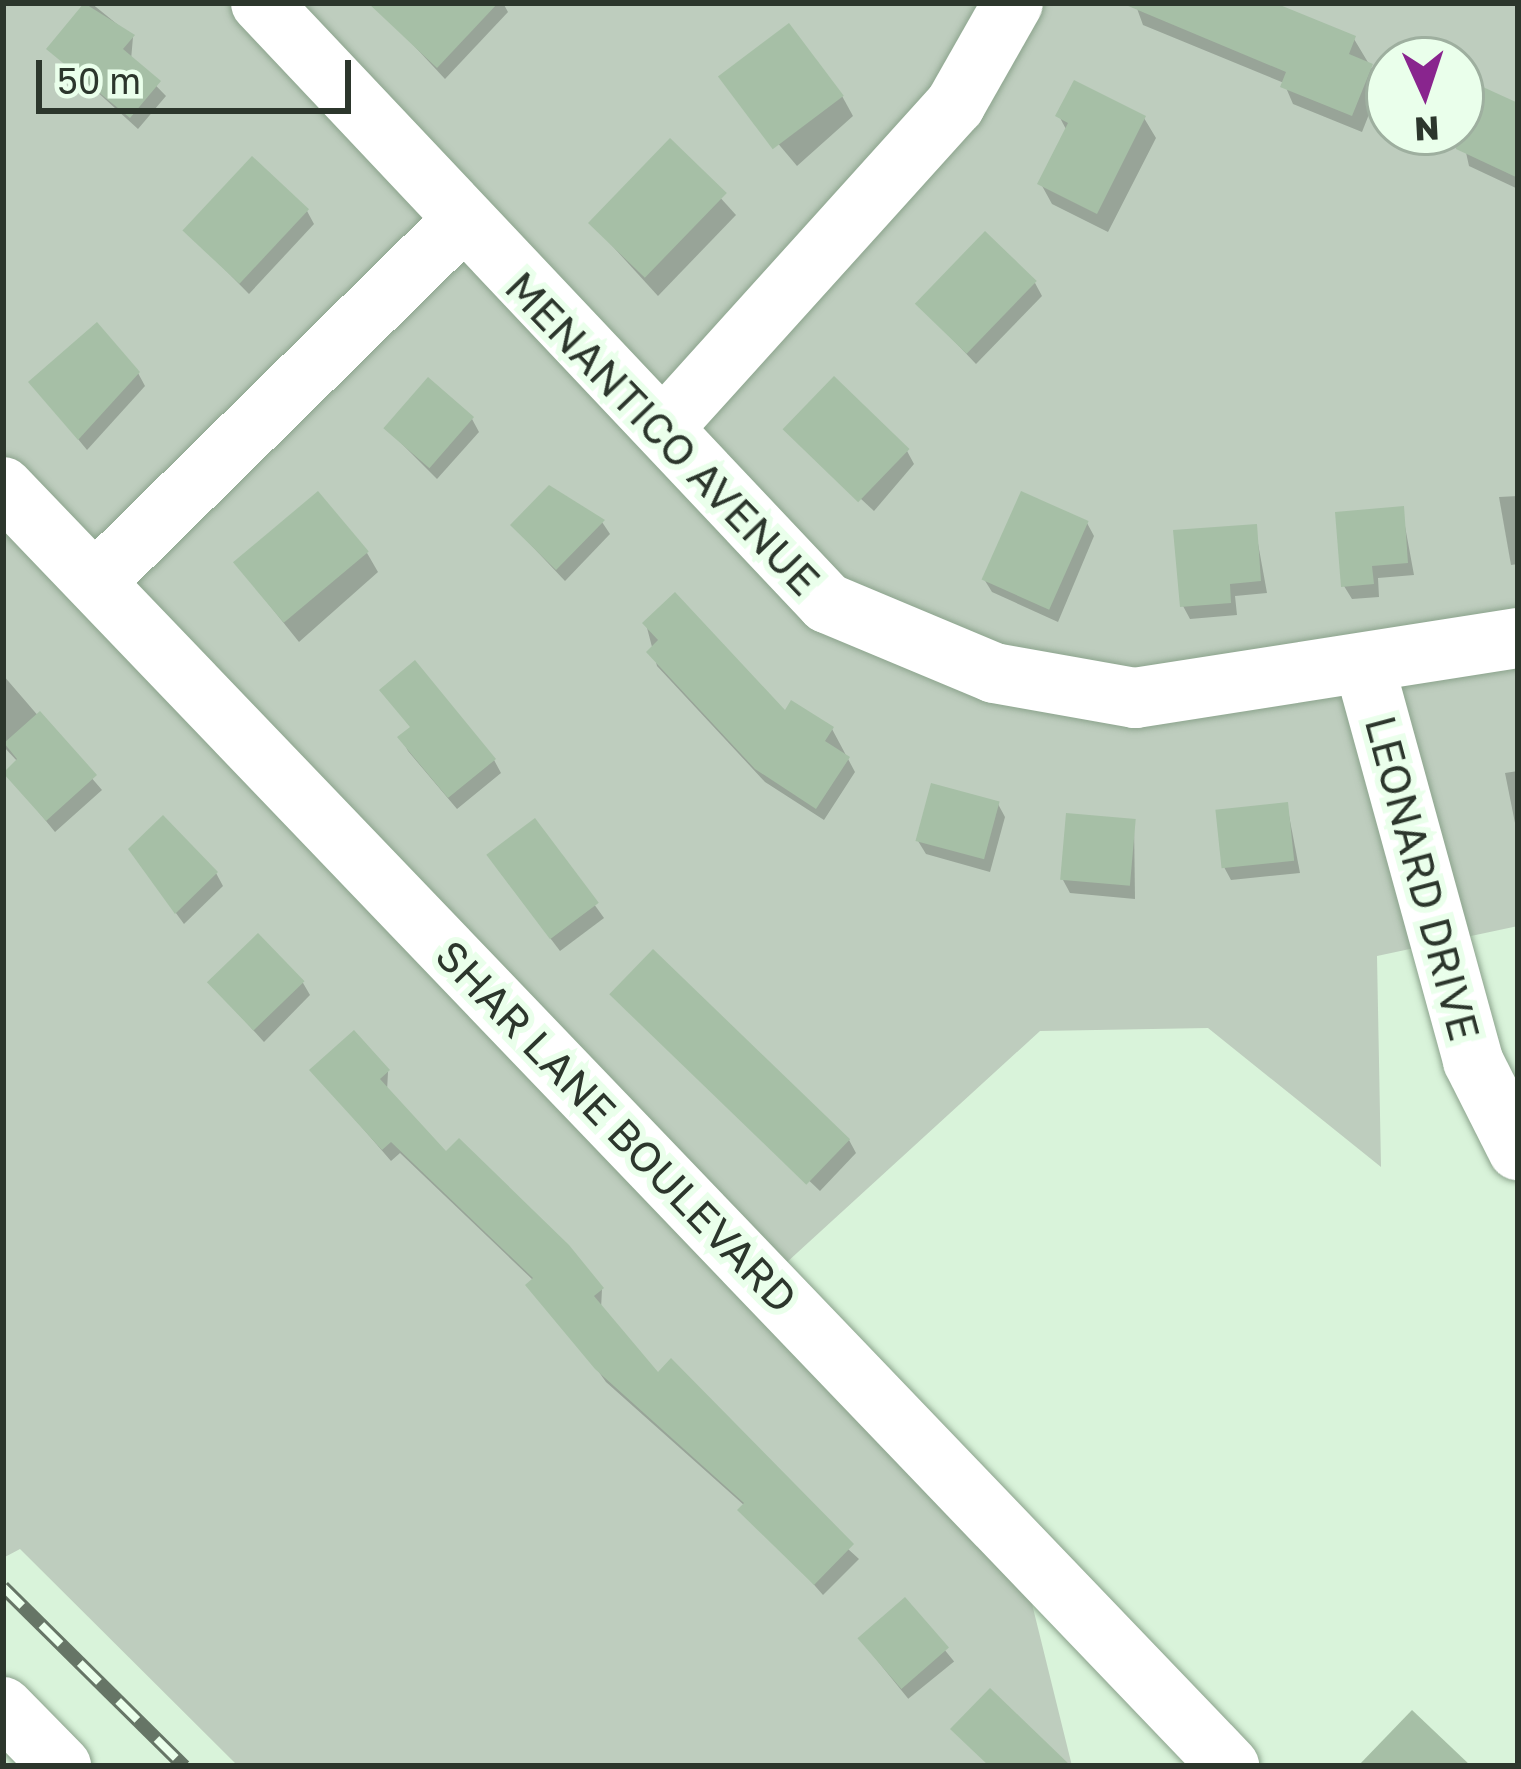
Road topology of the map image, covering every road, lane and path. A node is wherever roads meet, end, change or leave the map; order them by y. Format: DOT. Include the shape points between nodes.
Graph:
graph roads {
  1 [pos="261,3"];
  2 [pos="1013,3"];
  3 [pos="459,224"];
  4 [pos="665,426"];
  5 [pos="3,487"];
  6 [pos="96,581"];
  7 [pos="1518,638"];
  8 [pos="1365,668"];
  9 [pos="1518,1150"];
  10 [pos="3,1707"];
  11 [pos="61,1766"];
  12 [pos="1229,1766"];
  1 -- 3 [label="street, MENANTICO AVENUE"];
  2 -- 4 [label="street" via="955,105"];
  3 -- 4 [label="street, MENANTICO AVENUE"];
  3 -- 6 [label="street"];
  4 -- 8 [label="street, MENANTICO AVENUE" via="827,603 994,673 1135,698"];
  5 -- 6 [label="street, SHAR LANE BOULEVARD"];
  6 -- 12 [label="street, SHAR LANE BOULEVARD"];
  7 -- 8 [label="street, MENANTICO AVENUE"];
  8 -- 9 [label="street, LEONARD DRIVE" via="1473,1061"];
  10 -- 11 [label="street"];
}
